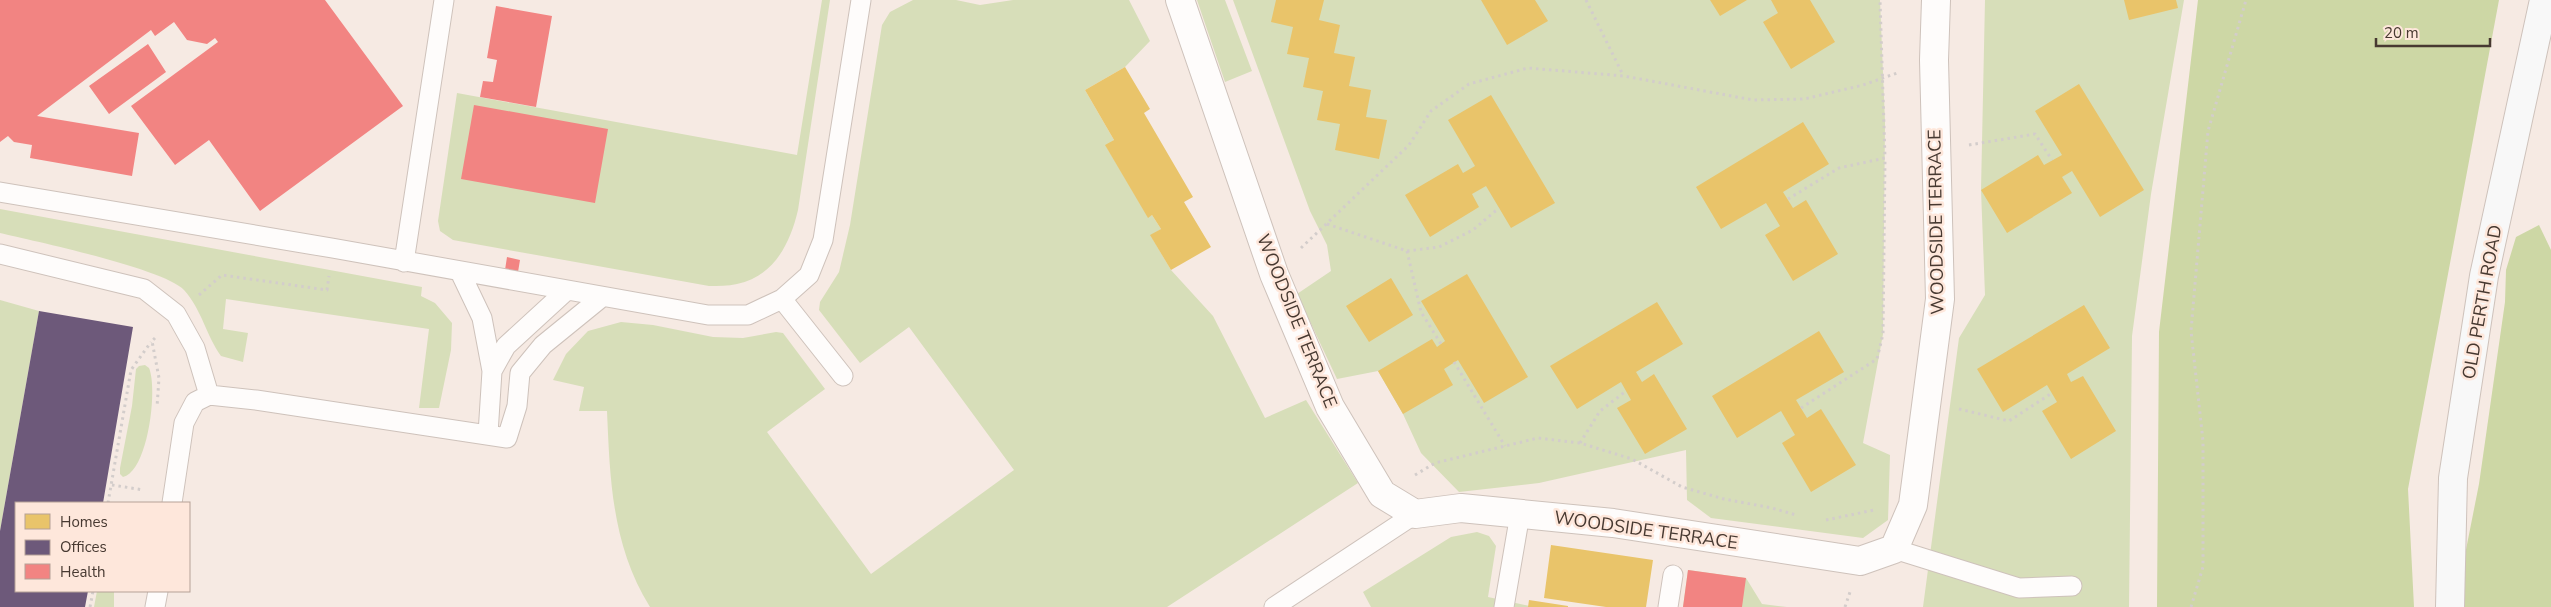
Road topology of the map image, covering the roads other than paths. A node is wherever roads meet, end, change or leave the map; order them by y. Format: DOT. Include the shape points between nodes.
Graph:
graph roads {
  1 [pos="444,0"];
  2 [pos="861,0"];
  3 [pos="1180,0"];
  4 [pos="1936,0"];
  5 [pos="2544,0"];
  6 [pos="0,192"];
  7 [pos="0,254"];
  8 [pos="404,262"];
  9 [pos="460,272"];
  10 [pos="566,291"];
  11 [pos="602,297"];
  12 [pos="782,299"];
  13 [pos="492,371"];
  14 [pos="843,376"];
  15 [pos="209,395"];
  16 [pos="488,434"];
  17 [pos="172,502"];
  18 [pos="1415,514"];
  19 [pos="1520,514"];
  20 [pos="1894,549"];
  21 [pos="1673,575"];
  22 [pos="2072,586"];
  23 [pos="158,592"];
  24 [pos="155,607"];
  25 [pos="1274,607"];
  26 [pos="1504,607"];
  27 [pos="1668,607"];
  28 [pos="2450,607"];
  1 -- 8 [label="lane"];
  2 -- 12 [label="lane" via="824,240 809,275"];
  3 -- 18 [label="street, WOODSIDE TERRACE" via="1274,274 1330,407 1382,494"];
  4 -- 20 [label="street, WOODSIDE TERRACE" via="1934,60 1940,299 1913,505"];
  5 -- 28 [label="main road, OLD PERTH ROAD" via="2484,276 2453,478"];
  6 -- 8 [label="lane"];
  7 -- 15 [label="lane" via="144,289 176,314 195,348"];
  8 -- 9 [label="lane"];
  9 -- 10 [label="lane"];
  9 -- 13 [label="lane" via="482,318"];
  10 -- 11 [label="lane"];
  10 -- 13 [label="lane" via="506,346"];
  11 -- 12 [label="lane" via="708,316 748,315"];
  11 -- 16 [label="lane" via="543,345 520,373 517,406 507,438"];
  12 -- 14 [label="lane"];
  13 -- 16 [label="lane"];
  15 -- 16 [label="lane"];
  15 -- 17 [label="lane" via="195,402 184,423"];
  18 -- 19 [label="street, WOODSIDE TERRACE" via="1461,508"];
  18 -- 25 [label="lane"];
  19 -- 20 [label="street, WOODSIDE TERRACE" via="1613,523 1860,561"];
  19 -- 26 [label="lane"];
  20 -- 22 [label="lane" via="2020,588"];
  21 -- 27 [label="lane"];
  23 -- 24 [label="lane"];
}
